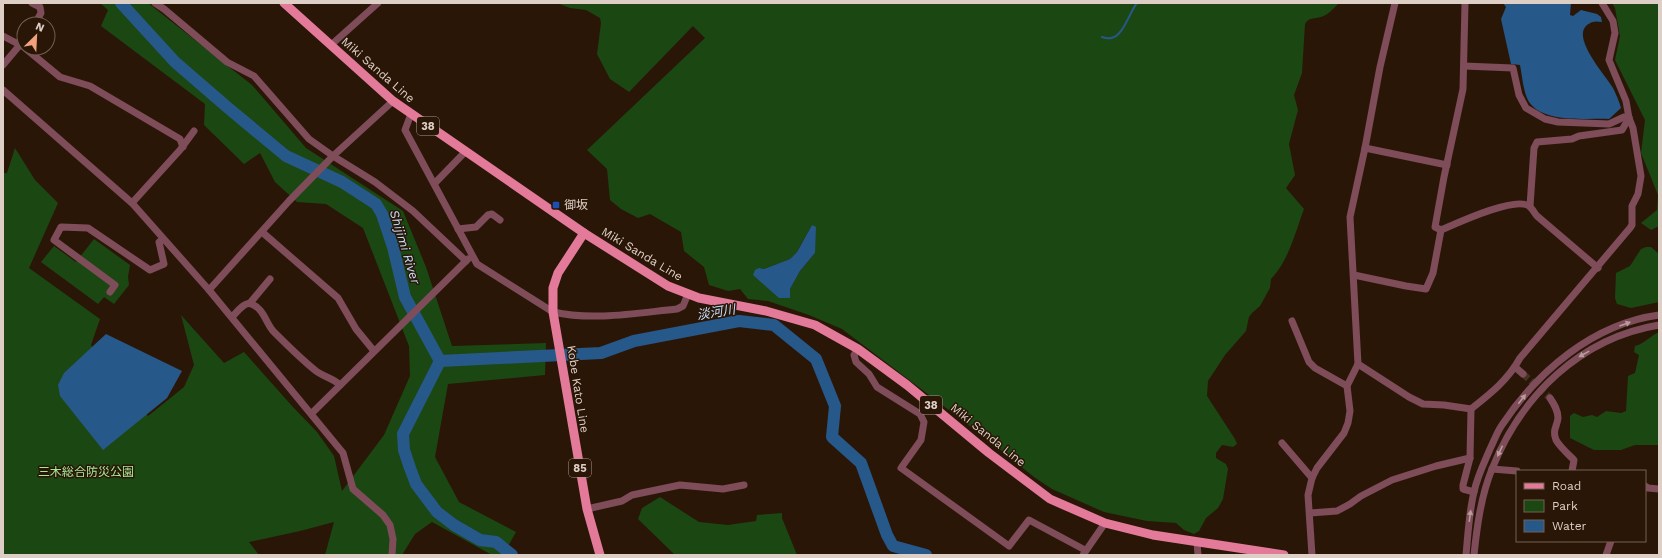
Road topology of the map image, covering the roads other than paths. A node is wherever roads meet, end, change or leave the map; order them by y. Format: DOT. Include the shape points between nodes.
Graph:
graph roads {
  1 [pos="32,3"];
  2 [pos="155,3"];
  3 [pos="284,3"];
  4 [pos="378,3"];
  5 [pos="1395,3"];
  6 [pos="1465,3"];
  7 [pos="1602,3"];
  8 [pos="39,16"];
  9 [pos="3,36"];
  10 [pos="16,42"];
  11 [pos="330,45"];
  12 [pos="16,52"];
  13 [pos="35,56"];
  14 [pos="3,65"];
  15 [pos="1464,66"];
  16 [pos="3,90"];
  17 [pos="393,101"];
  18 [pos="411,114"];
  19 [pos="1629,118"];
  20 [pos="194,131"];
  21 [pos="183,147"];
  22 [pos="1365,148"];
  23 [pos="466,151"];
  24 [pos="333,156"];
  25 [pos="1447,165"];
  26 [pos="435,183"];
  27 [pos="132,203"];
  28 [pos="1530,206"];
  29 [pos="500,220"];
  30 [pos="458,229"];
  31 [pos="1441,230"];
  32 [pos="262,232"];
  33 [pos="584,233"];
  34 [pos="163,238"];
  35 [pos="472,256"];
  36 [pos="466,261"];
  37 [pos="1598,268"];
  38 [pos="1354,275"];
  39 [pos="270,279"];
  40 [pos="209,290"];
  41 [pos="110,292"];
  42 [pos="688,294"];
  43 [pos="250,303"];
  44 [pos="554,312"];
  45 [pos="1659,315"];
  46 [pos="232,317"];
  47 [pos="1292,321"];
  48 [pos="1659,325"];
  49 [pos="858,349"];
  50 [pos="374,351"];
  51 [pos="1358,364"];
  52 [pos="1515,367"];
  53 [pos="1522,374"];
  54 [pos="340,384"];
  55 [pos="1347,386"];
  56 [pos="1550,398"];
  57 [pos="1471,410"];
  58 [pos="312,413"];
  59 [pos="1282,443"];
  60 [pos="1470,458"];
  61 [pos="1492,469"];
  62 [pos="1572,470"];
  63 [pos="1516,471"];
  64 [pos="1312,478"];
  65 [pos="744,485"];
  66 [pos="1646,489"];
  67 [pos="1659,489"];
  68 [pos="1474,492"];
  69 [pos="587,509"];
  70 [pos="1310,513"];
  71 [pos="1105,523"];
  72 [pos="1197,542"];
  73 [pos="1612,542"];
  74 [pos="1084,553"];
  75 [pos="1265,554"];
  76 [pos="392,555"];
  77 [pos="600,555"];
  78 [pos="1198,555"];
  79 [pos="1284,555"];
  80 [pos="1312,555"];
  81 [pos="1466,555"];
  82 [pos="1474,555"];
  83 [pos="1606,555"];
  1 -- 8 [label="street" via="40,7"];
  2 -- 24 [label="street" via="228,62 254,76 309,139"];
  3 -- 11 [label="main road, Miki Sanda Line / 38"];
  4 -- 11 [label="street"];
  5 -- 22 [label="street"];
  6 -- 15 [label="street"];
  7 -- 19 [label="street" via="1613,21 1615,33 1610,60 1626,101"];
  9 -- 10 [label="street"];
  11 -- 17 [label="main road, Miki Sanda Line / 38"];
  12 -- 14 [label="street"];
  13 -- 21 [label="street" via="60,78 90,86 180,139"];
  15 -- 19 [label="street" via="1513,68 1519,95 1526,108 1545,119 1609,124 1624,117"];
  15 -- 25 [label="street" via="1463,89"];
  16 -- 27 [label="street"];
  17 -- 18 [label="main road, Miki Sanda Line / 38"];
  17 -- 24 [label="street"];
  18 -- 23 [label="main road, Miki Sanda Line / 38"];
  18 -- 26 [label="street" via="405,130"];
  19 -- 28 [label="street" via="1622,130 1537,142 1534,148"];
  19 -- 37 [label="street" via="1641,176 1638,194 1632,206 1632,224"];
  20 -- 21 [label="street"];
  21 -- 27 [label="street"];
  22 -- 25 [label="street"];
  22 -- 38 [label="street" via="1350,217"];
  23 -- 26 [label="street"];
  23 -- 33 [label="main road, Miki Sanda Line / 38"];
  24 -- 32 [label="street"];
  24 -- 36 [label="street" via="375,182 414,211"];
  25 -- 31 [label="street" via="1435,227"];
  26 -- 30 [label="street"];
  27 -- 34 [label="street"];
  28 -- 31 [label="street" via="1519,203 1493,209"];
  28 -- 37 [label="street" via="1537,216"];
  29 -- 30 [label="street" via="492,214 476,227"];
  30 -- 35 [label="street"];
  31 -- 38 [label="street" via="1433,273 1426,289"];
  32 -- 40 [label="street"];
  32 -- 50 [label="street" via="338,298 356,329"];
  33 -- 42 [label="main road, Miki Sanda Line / 38" via="668,286"];
  33 -- 44 [label="main road, Kobe Kato Line / 85" via="558,273 553,288"];
  34 -- 40 [label="street"];
  34 -- 41 [label="street" via="159,242 164,264 150,270 88,228 61,227 54,240 115,285"];
  35 -- 36 [label="street"];
  35 -- 44 [label="street" via="477,264"];
  36 -- 50 [label="street"];
  37 -- 52 [label="street"];
  38 -- 51 [label="street"];
  39 -- 43 [label="street"];
  40 -- 46 [label="street"];
  42 -- 44 [label="street" via="683,306 677,310 601,315"];
  42 -- 49 [label="main road, Miki Sanda Line / 38" via="815,325"];
  43 -- 46 [label="street"];
  43 -- 54 [label="street" via="258,308 289,348 318,373"];
  44 -- 69 [label="main road, Kobe Kato Line / 85"];
  68 -- 45 [label="street, one-way" via="1483,465 1502,426 1536,381 1570,351 1601,333 1644,317"];
  46 -- 58 [label="street"];
  47 -- 55 [label="street" via="1309,362"];
  48 -- 61 [label="street, one-way" via="1604,342 1574,359 1541,388 1510,431"];
  49 -- 71 [label="main road, Miki Sanda Line / 38" via="1050,499"];
  49 -- 74 [label="street" via="854,355 856,362 877,387 920,414 924,422 922,440 901,468 1009,546 1029,520"];
  50 -- 54 [label="street"];
  51 -- 55 [label="street"];
  51 -- 57 [label="street" via="1423,404"];
  52 -- 53 [label="street"];
  52 -- 57 [label="street" via="1496,390"];
  54 -- 58 [label="street"];
  55 -- 64 [label="street" via="1350,411 1348,423 1344,433"];
  56 -- 62 [label="street" via="1557,409 1558,419 1554,434 1574,460"];
  57 -- 60 [label="street"];
  58 -- 76 [label="street" via="343,453 353,489 383,515 390,525 393,539"];
  59 -- 64 [label="street"];
  60 -- 68 [label="street" via="1463,489"];
  60 -- 70 [label="street" via="1392,480 1337,511"];
  61 -- 63 [label="street"];
  61 -- 82 [label="street" via="1483,496"];
  64 -- 70 [label="street" via="1308,495"];
  65 -- 69 [label="street" via="723,490 680,485 632,495 622,501"];
  66 -- 67 [label="street"];
  81 -- 68 [label="street, one-way"];
  69 -- 77 [label="main road, Kobe Kato Line / 85"];
  70 -- 80 [label="street"];
  71 -- 72 [label="main road, Miki Sanda Line / 38" via="1152,535"];
  71 -- 74 [label="street"];
  72 -- 75 [label="main road, Miki Sanda Line / 38"];
  72 -- 78 [label="street"];
  73 -- 83 [label="street"];
  75 -- 79 [label="main road, Miki Sanda Line / 38"];
}
